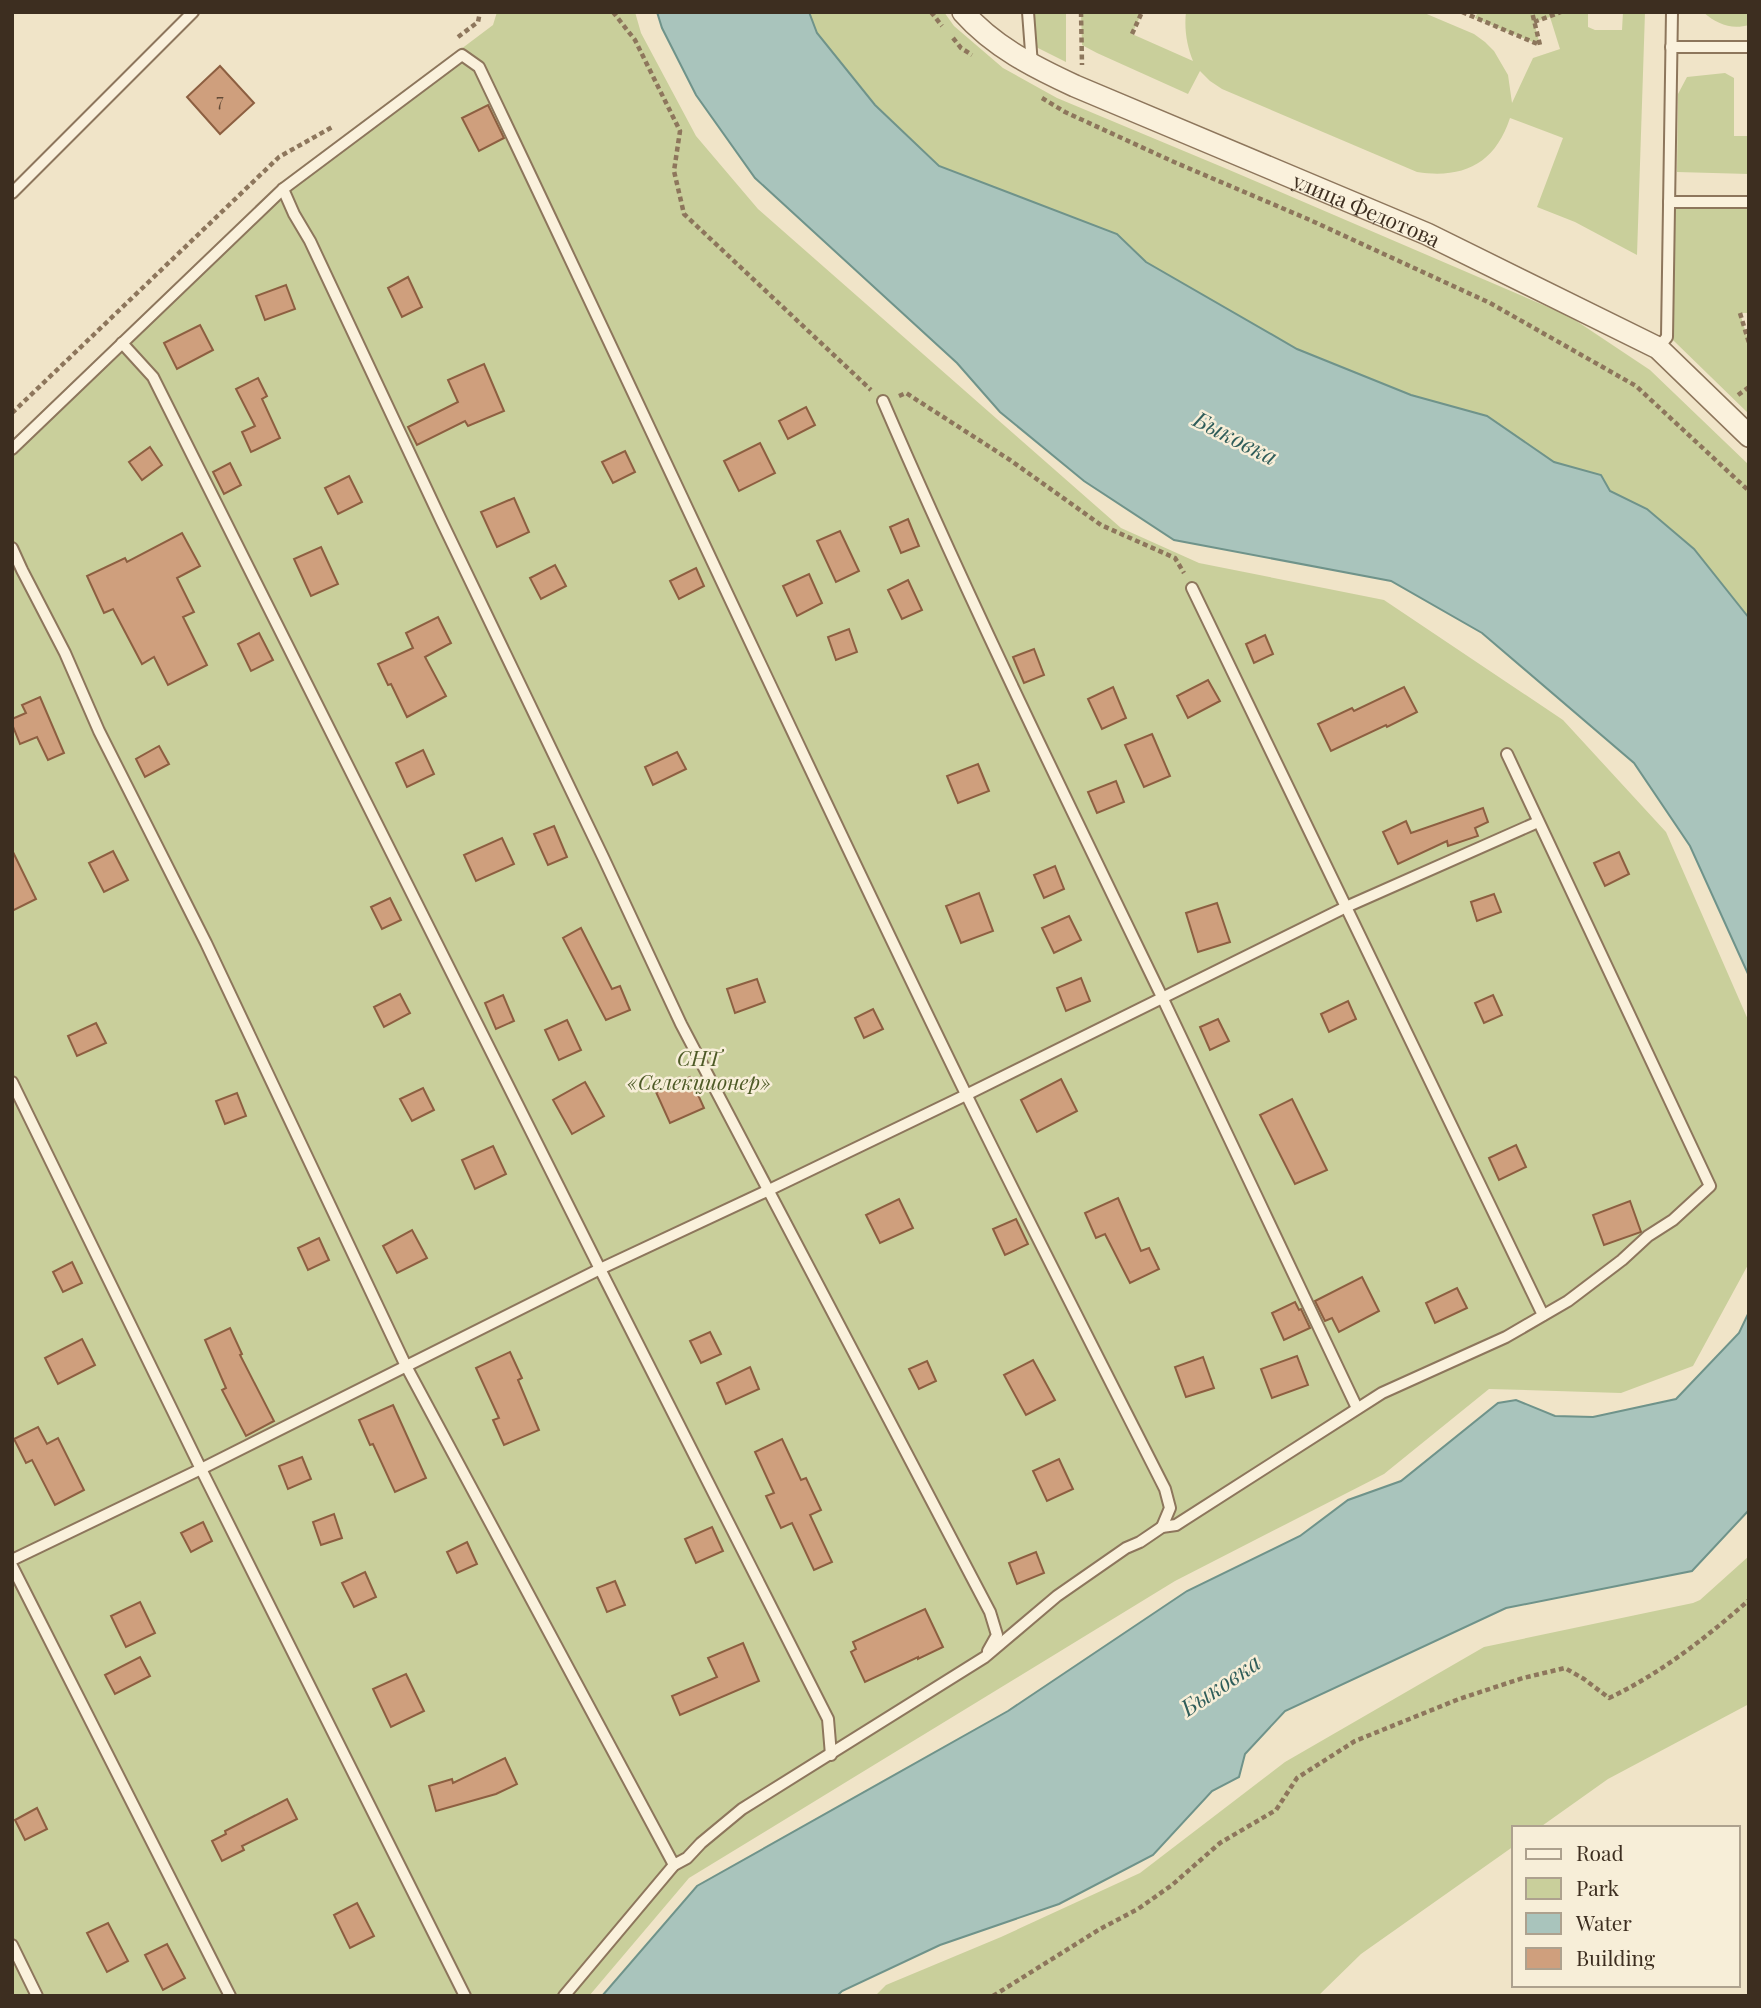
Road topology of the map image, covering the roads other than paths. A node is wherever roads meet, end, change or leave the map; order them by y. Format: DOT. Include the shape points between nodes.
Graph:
graph roads {
  1 [pos="193,12"];
  2 [pos="963,12"];
  3 [pos="1028,12"];
  4 [pos="1672,12"];
  5 [pos="1671,47"];
  6 [pos="1749,47"];
  7 [pos="1031,66"];
  8 [pos="284,189"];
  9 [pos="12,193"];
  10 [pos="1670,202"];
  11 [pos="1749,202"];
  12 [pos="122,343"];
  13 [pos="1658,348"];
  14 [pos="883,401"];
  15 [pos="1749,436"];
  16 [pos="12,449"];
  17 [pos="12,548"];
  18 [pos="1192,588"];
  19 [pos="1507,754"];
  20 [pos="1538,822"];
  21 [pos="1346,907"];
  22 [pos="1162,998"];
  23 [pos="12,1082"];
  24 [pos="966,1095"];
  25 [pos="769,1190"];
  26 [pos="600,1269"];
  27 [pos="1544,1315"];
  28 [pos="407,1366"];
  29 [pos="1357,1408"];
  30 [pos="201,1469"];
  31 [pos="1162,1527"];
  32 [pos="12,1560"];
  33 [pos="12,1566"];
  34 [pos="985,1657"];
  35 [pos="831,1755"];
  36 [pos="674,1865"];
  37 [pos="12,1945"];
  38 [pos="37,1996"];
  39 [pos="230,1996"];
  40 [pos="466,1996"];
  41 [pos="564,1996"];
  1 -- 9 [label="lane"];
  2 -- 7 [label="street, улица Федотова"];
  3 -- 7 [label="lane"];
  4 -- 5 [label="lane"];
  5 -- 6 [label="lane"];
  5 -- 10 [label="lane"];
  7 -- 13 [label="street, улица Федотова" via="1427,234"];
  8 -- 12 [label="lane"];
  8 -- 24 [label="lane" via="462,55 479,66"];
  8 -- 25 [label="lane" via="681,1024"];
  10 -- 11 [label="lane"];
  10 -- 13 [label="lane" via="1667,337"];
  12 -- 16 [label="lane"];
  12 -- 26 [label="lane" via="153,377"];
  13 -- 15 [label="street, улица Федотова"];
  14 -- 22 [label="lane" via="1038,743"];
  17 -- 28 [label="lane"];
  18 -- 21 [label="lane"];
  19 -- 20 [label="lane"];
  20 -- 21 [label="lane"];
  20 -- 27 [label="lane" via="1710,1186 1622,1260"];
  21 -- 22 [label="lane"];
  21 -- 27 [label="lane"];
  22 -- 24 [label="lane"];
  22 -- 29 [label="lane"];
  23 -- 30 [label="lane"];
  24 -- 25 [label="lane"];
  24 -- 31 [label="lane" via="1165,1489 1170,1507"];
  25 -- 26 [label="lane"];
  25 -- 34 [label="lane" via="990,1612 997,1635"];
  26 -- 28 [label="lane"];
  26 -- 35 [label="lane" via="828,1719"];
  27 -- 29 [label="lane"];
  28 -- 30 [label="lane"];
  28 -- 36 [label="lane"];
  29 -- 31 [label="lane" via="1176,1525"];
  30 -- 32 [label="lane"];
  30 -- 40 [label="lane"];
  31 -- 34 [label="lane" via="1057,1596"];
  33 -- 39 [label="lane"];
  34 -- 35 [label="lane"];
  35 -- 36 [label="lane" via="741,1809"];
  36 -- 41 [label="lane"];
  37 -- 38 [label="lane"];
}
